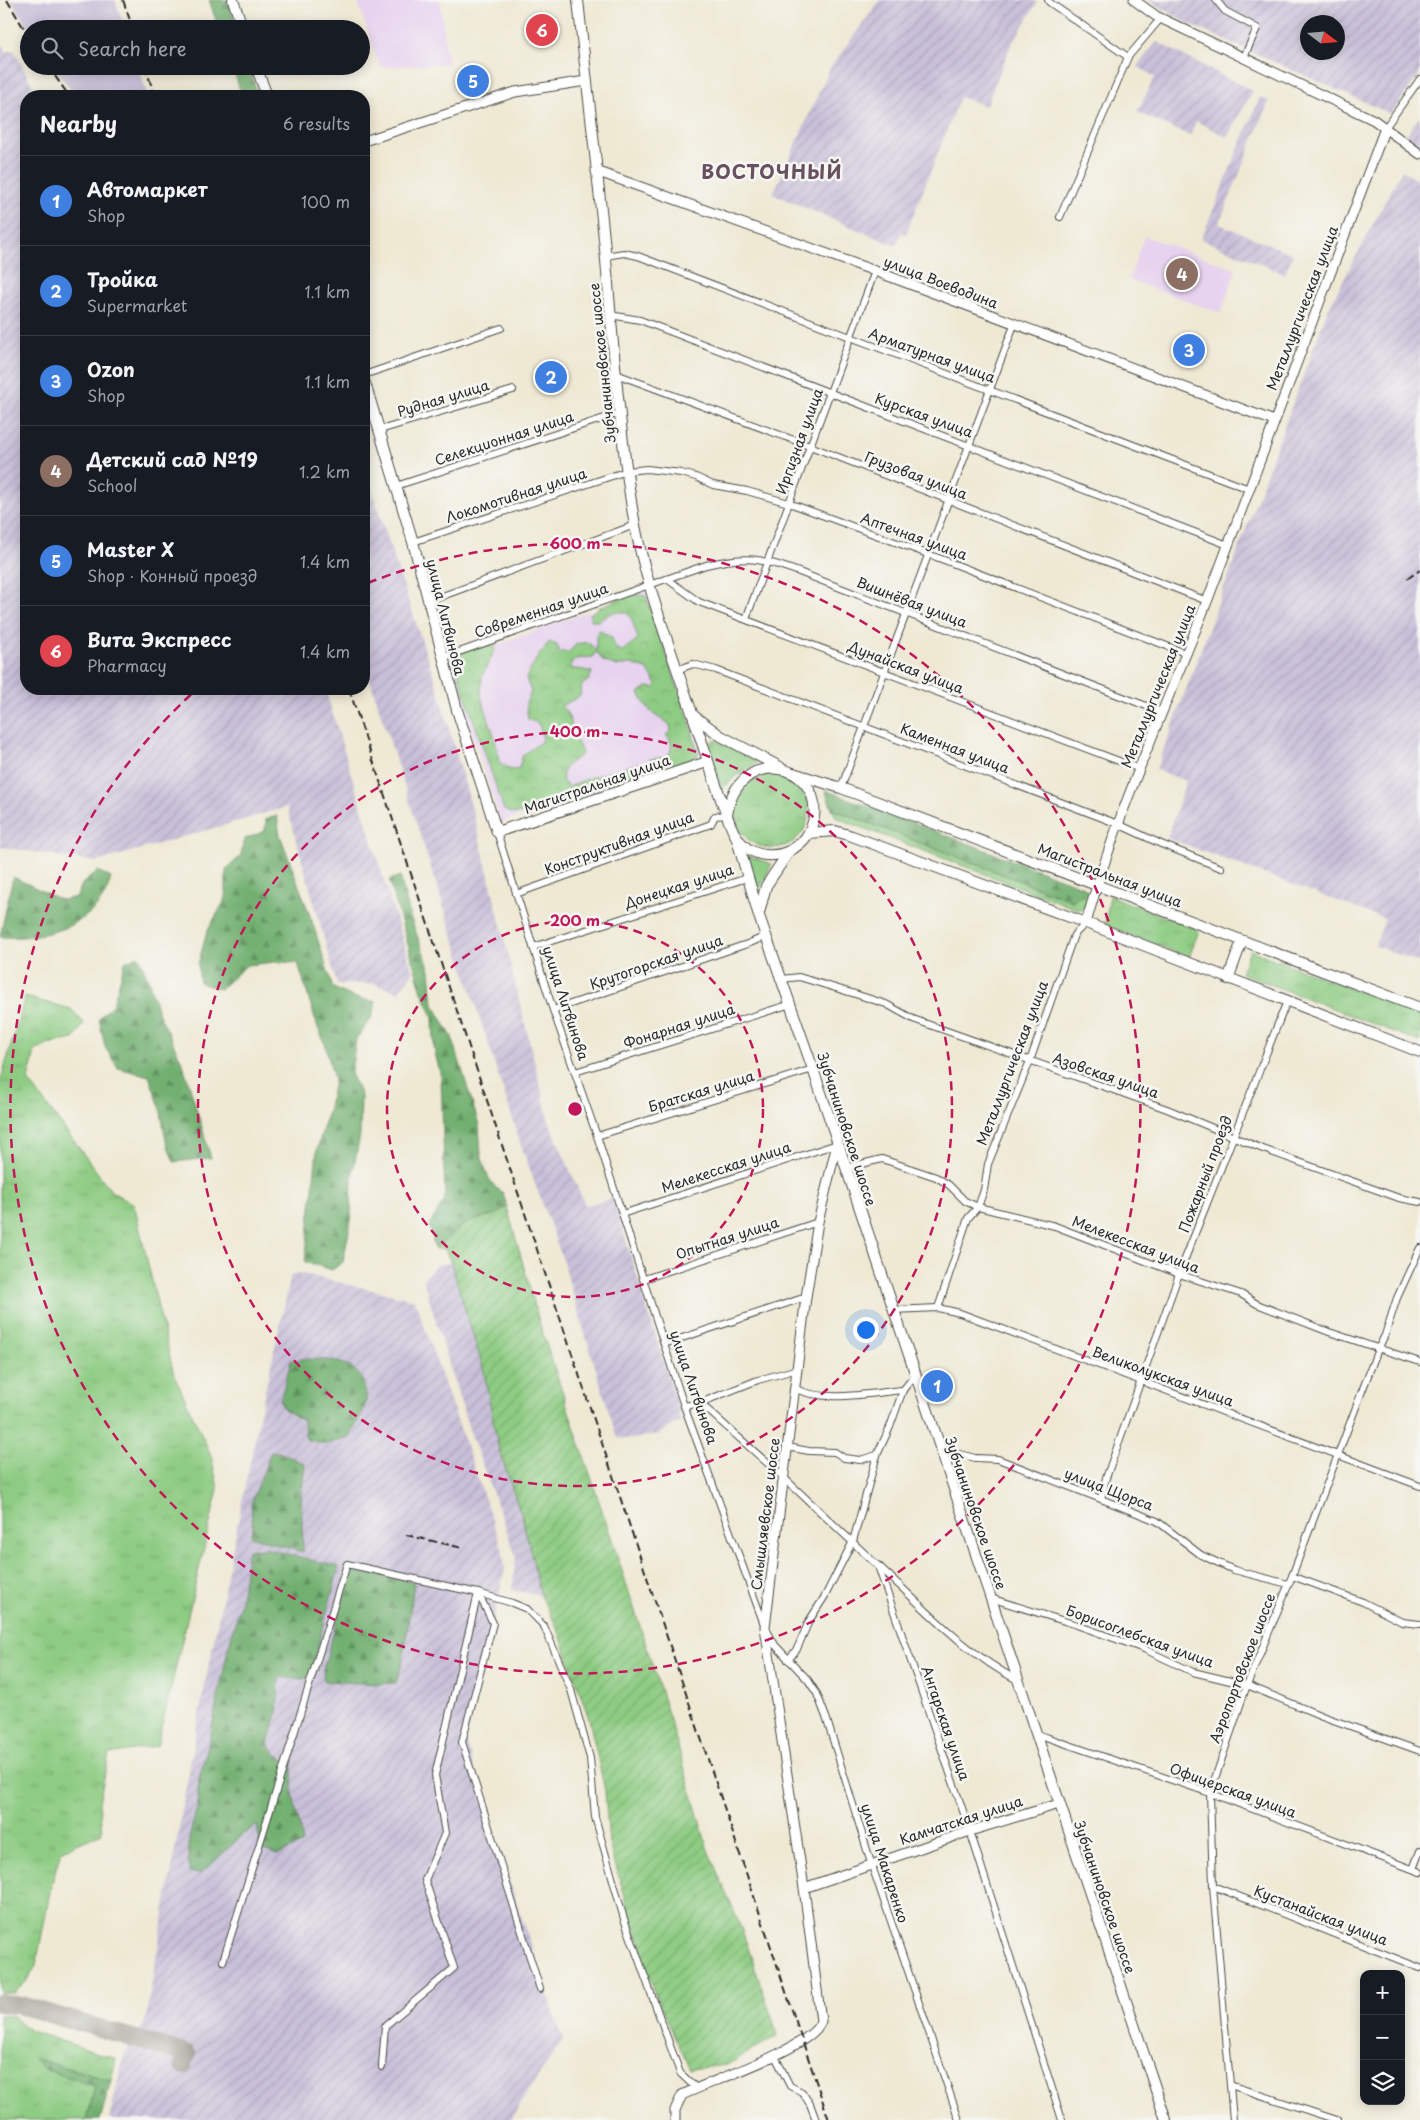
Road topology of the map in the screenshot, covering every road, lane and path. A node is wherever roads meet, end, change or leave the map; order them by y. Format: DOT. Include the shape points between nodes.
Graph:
graph roads {
  1 [pos="233,0"];
  2 [pos="578,0"];
  3 [pos="1048,0"];
  4 [pos="1134,0"];
  5 [pos="1216,0"];
  6 [pos="1161,18"];
  7 [pos="240,20"];
  8 [pos="1128,57"];
  9 [pos="1244,57"];
  10 [pos="259,75"];
  11 [pos="1420,79"];
  12 [pos="586,80"];
  13 [pos="265,90"];
  14 [pos="1385,128"];
  15 [pos="370,139"];
  16 [pos="1420,154"];
  17 [pos="596,171"];
  18 [pos="1060,217"];
  19 [pos="605,256"];
  20 [pos="875,271"];
  21 [pos="610,315"];
  22 [pos="1014,325"];
  23 [pos="501,328"];
  24 [pos="850,337"];
  25 [pos="370,373"];
  26 [pos="616,374"];
  27 [pos="990,389"];
  28 [pos="513,390"];
  29 [pos="830,392"];
  30 [pos="370,399"];
  31 [pos="620,412"];
  32 [pos="1274,421"];
  33 [pos="380,430"];
  34 [pos="969,445"];
  35 [pos="810,446"];
  36 [pos="627,471"];
  37 [pos="396,486"];
  38 [pos="1249,489"];
  39 [pos="948,501"];
  40 [pos="789,503"];
  41 [pos="635,525"];
  42 [pos="413,542"];
  43 [pos="1228,545"];
  44 [pos="928,554"];
  45 [pos="768,560"];
  46 [pos="667,579"];
  47 [pos="648,584"];
  48 [pos="429,601"];
  49 [pos="1207,601"];
  50 [pos="906,614"];
  51 [pos="746,619"];
  52 [pos="1185,653"];
  53 [pos="442,658"];
  54 [pos="677,670"];
  55 [pos="884,673"];
  56 [pos="1162,712"];
  57 [pos="693,715"];
  58 [pos="864,727"];
  59 [pos="707,762"];
  60 [pos="1140,769"];
  61 [pos="789,772"];
  62 [pos="841,788"];
  63 [pos="727,815"];
  64 [pos="1118,824"];
  65 [pos="497,832"];
  66 [pos="809,833"];
  67 [pos="736,836"];
  68 [pos="788,853"];
  69 [pos="1221,868"];
  70 [pos="747,878"];
  71 [pos="1097,885"];
  72 [pos="516,894"];
  73 [pos="759,916"];
  74 [pos="1086,923"];
  75 [pos="766,936"];
  76 [pos="1242,941"];
  77 [pos="533,947"];
  78 [pos="1228,979"];
  79 [pos="782,980"];
  80 [pos="1288,1001"];
  81 [pos="791,1004"];
  82 [pos="1420,1008"];
  83 [pos="553,1010"];
  84 [pos="1420,1052"];
  85 [pos="1030,1062"];
  86 [pos="813,1069"];
  87 [pos="575,1072"];
  88 [pos="597,1136"];
  89 [pos="1233,1136"];
  90 [pos="837,1144"];
  91 [pos="845,1168"];
  92 [pos="1420,1202"];
  93 [pos="978,1207"];
  94 [pos="622,1214"];
  95 [pos="818,1222"];
  96 [pos="1420,1248"];
  97 [pos="1179,1274"];
  98 [pos="644,1279"];
  99 [pos="806,1297"];
  100 [pos="938,1308"];
  101 [pos="893,1310"];
  102 [pos="664,1344"];
  103 [pos="1378,1348"];
  104 [pos="1420,1362"];
  105 [pos="798,1369"];
  106 [pos="915,1374"];
  107 [pos="1140,1382"];
  108 [pos="796,1389"];
  109 [pos="904,1390"];
  110 [pos="700,1403"];
  111 [pos="684,1406"];
  112 [pos="788,1447"];
  113 [pos="940,1449"];
  114 [pos="877,1455"];
  115 [pos="1338,1455"];
  116 [pos="783,1477"];
  117 [pos="1420,1486"];
  118 [pos="1101,1499"];
  119 [pos="852,1541"];
  120 [pos="878,1566"];
  121 [pos="1292,1576"];
  122 [pos="1288,1584"];
  123 [pos="478,1593"];
  124 [pos="990,1598"];
  125 [pos="1420,1624"];
  126 [pos="764,1627"];
  127 [pos="788,1660"];
  128 [pos="1019,1682"];
  129 [pos="1247,1685"];
  130 [pos="1037,1734"];
  131 [pos="1420,1751"];
  132 [pos="1210,1793"];
  133 [pos="1059,1804"];
  134 [pos="970,1831"];
  135 [pos="1420,1851"];
  136 [pos="872,1863"];
  137 [pos="1413,1869"];
  138 [pos="1420,1872"];
  139 [pos="1213,1886"];
  140 [pos="804,1888"];
  141 [pos="223,1961"];
  142 [pos="1420,1968"];
  143 [pos="540,1989"];
  144 [pos="774,2056"];
  145 [pos="382,2067"];
  146 [pos="1230,2085"];
  147 [pos="696,2088"];
  148 [pos="675,2120"];
  149 [pos="816,2120"];
  150 [pos="959,2120"];
  151 [pos="1062,2120"];
  152 [pos="1166,2120"];
  153 [pos="1233,2120"];
  154 [pos="1337,2120"];
  1 -- 7 [label="main road"];
  2 -- 12 [label="main road, Зубчаниновское шоссе"];
  3 -- 8 [label="street"];
  4 -- 6 [label="street"];
  5 -- 9 [label="street" via="1225,11 1257,28"];
  6 -- 8 [label="street"];
  6 -- 9 [label="street"];
  8 -- 18 [label="street"];
  9 -- 14 [label="street"];
  10 -- 13 [label="main road"];
  11 -- 14 [label="street, Металлургическая улица"];
  12 -- 15 [label="street" via="515,92"];
  12 -- 17 [label="main road, Зубчаниновское шоссе"];
  14 -- 16 [label="street"];
  14 -- 32 [label="street, Металлургическая улица"];
  17 -- 19 [label="main road, Зубчаниновское шоссе"];
  17 -- 20 [label="street, улица Воеводина"];
  19 -- 21 [label="main road, Зубчаниновское шоссе"];
  19 -- 24 [label="street, Арматурная улица" via="624,253 638,256"];
  20 -- 22 [label="street, улица Воеводина"];
  20 -- 24 [label="street, Иргизная улица"];
  21 -- 26 [label="main road, Зубчаниновское шоссе"];
  21 -- 29 [label="street, Курская улица" via="640,320"];
  22 -- 27 [label="street"];
  22 -- 32 [label="street, улица Воеводина"];
  23 -- 25 [label="street"];
  24 -- 27 [label="street, Арматурная улица"];
  24 -- 29 [label="street, Иргизная улица"];
  26 -- 31 [label="main road, Зубчаниновское шоссе"];
  26 -- 35 [label="street, Грузовая улица"];
  27 -- 34 [label="street"];
  27 -- 38 [label="street, Арматурная улица"];
  28 -- 33 [label="street, Рудная улица"];
  29 -- 34 [label="street, Курская улица"];
  29 -- 35 [label="street, Иргизная улица"];
  30 -- 33 [label="main road, улица Литвинова"];
  31 -- 36 [label="main road, Зубчаниновское шоссе"];
  31 -- 37 [label="street, Селекционная улица"];
  32 -- 38 [label="street, Металлургическая улица"];
  33 -- 37 [label="main road, улица Литвинова"];
  34 -- 39 [label="street"];
  34 -- 43 [label="street, Курская улица"];
  35 -- 39 [label="street, Грузовая улица"];
  35 -- 40 [label="street, Иргизная улица"];
  36 -- 40 [label="street, Аптечная улица" via="647,469 681,473 713,485"];
  36 -- 41 [label="main road, Зубчаниновское шоссе"];
  36 -- 42 [label="street, Локомотивная улица"];
  37 -- 42 [label="main road, улица Литвинова"];
  38 -- 43 [label="street, Металлургическая улица"];
  39 -- 44 [label="street"];
  39 -- 49 [label="street, Грузовая улица"];
  40 -- 44 [label="street, Аптечная улица"];
  40 -- 45 [label="street, Иргизная улица"];
  41 -- 47 [label="main road, Зубчаниновское шоссе"];
  41 -- 48 [label="street"];
  42 -- 48 [label="main road, улица Литвинова"];
  43 -- 49 [label="street, Металлургическая улица"];
  44 -- 50 [label="street"];
  44 -- 52 [label="street, Аптечная улица"];
  45 -- 46 [label="street, Вишнёвая улица" via="732,558"];
  45 -- 50 [label="street, Вишнёвая улица"];
  45 -- 51 [label="street, Иргизная улица"];
  46 -- 47 [label="street, Вишнёвая улица"];
  46 -- 51 [label="street, Дунайская улица" via="699,602"];
  47 -- 53 [label="street, Современная улица"];
  47 -- 54 [label="main road, Зубчаниновское шоссе"];
  48 -- 53 [label="main road, улица Литвинова"];
  49 -- 52 [label="street, Металлургическая улица"];
  50 -- 55 [label="street"];
  50 -- 56 [label="street, Вишнёвая улица"];
  51 -- 55 [label="street, Дунайская улица"];
  52 -- 56 [label="street, Металлургическая улица"];
  53 -- 65 [label="main road, улица Литвинова"];
  54 -- 57 [label="main road, Зубчаниновское шоссе"];
  54 -- 58 [label="street, Каменная улица" via="693,664 716,670"];
  55 -- 58 [label="street"];
  55 -- 60 [label="street, Дунайская улица"];
  56 -- 60 [label="street, Металлургическая улица"];
  57 -- 59 [label="main road, Зубчаниновское шоссе"];
  57 -- 61 [label="main road" via="721,736"];
  58 -- 62 [label="street"];
  58 -- 64 [label="street, Каменная улица"];
  59 -- 63 [label="main road, Зубчаниновское шоссе"];
  59 -- 65 [label="main road, Магистральная улица"];
  60 -- 64 [label="street, Металлургическая улица"];
  61 -- 62 [label="main road, Магистральная улица"];
  61 -- 63 [label="main road" via="768,768 748,776 733,792"];
  61 -- 66 [label="main road" via="798,777 811,793 815,814"];
  62 -- 71 [label="main road, Магистральная улица"];
  63 -- 67 [label="main road"];
  63 -- 72 [label="street, Конструктивная улица" via="715,816 710,824"];
  64 -- 69 [label="street, Каменная улица"];
  64 -- 71 [label="street, Металлургическая улица"];
  65 -- 72 [label="street, улица Литвинова"];
  66 -- 68 [label="main road" via="798,847"];
  66 -- 74 [label="main road" via="836,831 852,836"];
  67 -- 68 [label="main road" via="754,852 776,856"];
  67 -- 70 [label="main road, Зубчаниновское шоссе"];
  68 -- 73 [label="main road" via="766,886"];
  70 -- 73 [label="main road, Зубчаниновское шоссе"];
  70 -- 77 [label="street, Донецкая улица"];
  71 -- 74 [label="street, Металлургическая улица"];
  71 -- 76 [label="main road, Магистральная улица"];
  72 -- 77 [label="street, улица Литвинова"];
  73 -- 75 [label="main road, Зубчаниновское шоссе"];
  74 -- 78 [label="main road"];
  74 -- 85 [label="street, Металлургическая улица" via="1074,935"];
  75 -- 79 [label="main road, Зубчаниновское шоссе"];
  75 -- 83 [label="street, Крутогорская улица"];
  76 -- 78 [label="main road"];
  76 -- 82 [label="main road, Магистральная улица"];
  77 -- 83 [label="street, улица Литвинова"];
  78 -- 80 [label="main road"];
  79 -- 81 [label="main road, Зубчаниновское шоссе"];
  79 -- 85 [label="street, Азовская улица" via="798,977 886,1004 913,1020"];
  80 -- 84 [label="main road"];
  80 -- 89 [label="street, Пожарный проезд"];
  81 -- 86 [label="main road, Зубчаниновское шоссе"];
  81 -- 87 [label="street, Фонарная улица"];
  83 -- 87 [label="street, улица Литвинова"];
  85 -- 89 [label="street, Азовская улица" via="1167,1109"];
  85 -- 93 [label="street, Металлургическая улица" via="988,1164"];
  86 -- 88 [label="street, Братская улица"];
  86 -- 90 [label="main road, Зубчаниновское шоссе"];
  87 -- 88 [label="street, улица Литвинова"];
  88 -- 94 [label="street, улица Литвинова"];
  89 -- 92 [label="street, Азовская улица" via="1399,1198"];
  89 -- 97 [label="street, Пожарный проезд"];
  90 -- 91 [label="main road, Зубчаниновское шоссе"];
  90 -- 94 [label="street, Мелекесская улица"];
  90 -- 95 [label="street, Смышляевское шоссе"];
  91 -- 93 [label="street, Мелекесская улица" via="882,1159 936,1177 965,1201"];
  91 -- 101 [label="main road, Зубчаниновское шоссе"];
  93 -- 97 [label="street, Мелекесская улица" via="1055,1226"];
  93 -- 100 [label="street, Металлургическая улица" via="968,1218"];
  94 -- 98 [label="street, улица Литвинова"];
  95 -- 98 [label="street, Опытная улица"];
  95 -- 99 [label="street, Смышляевское шоссе"];
  96 -- 103 [label="street, Аэропортовское шоссе"];
  97 -- 103 [label="street, Мелекесская улица" via="1241,1294 1256,1304"];
  97 -- 107 [label="street, Пожарный проезд"];
  98 -- 102 [label="street, улица Литвинова"];
  99 -- 102 [label="street"];
  99 -- 105 [label="street, Смышляевское шоссе"];
  100 -- 101 [label="street, Великолукская улица"];
  100 -- 107 [label="street, Великолукская улица" via="994,1325"];
  101 -- 106 [label="main road, Зубчаниновское шоссе"];
  102 -- 111 [label="street, улица Литвинова"];
  103 -- 104 [label="street, Мелекесская улица"];
  103 -- 115 [label="street, Аэропортовское шоссе"];
  105 -- 108 [label="street, Смышляевское шоссе"];
  105 -- 110 [label="street" via="758,1380"];
  106 -- 109 [label="street"];
  106 -- 113 [label="main road, Зубчаниновское шоссе"];
  107 -- 115 [label="street, Великолукская улица"];
  107 -- 118 [label="street, Пожарный проезд"];
  108 -- 109 [label="street" via="809,1395 831,1396"];
  108 -- 112 [label="street, Смышляевское шоссе"];
  109 -- 114 [label="street"];
  110 -- 111 [label="street"];
  110 -- 116 [label="street, Ангарская улица"];
  111 -- 126 [label="street, улица Литвинова"];
  112 -- 114 [label="street" via="835,1452 844,1458 860,1460"];
  112 -- 116 [label="street, Смышляевское шоссе"];
  113 -- 118 [label="street, улица Щорса" via="975,1458 998,1459"];
  113 -- 124 [label="main road, Зубчаниновское шоссе"];
  114 -- 119 [label="street"];
  115 -- 117 [label="street, Великолукская улица"];
  115 -- 121 [label="street, Аэропортовское шоссе"];
  116 -- 119 [label="street, Ангарская улица"];
  116 -- 126 [label="street, Смышляевское шоссе"];
  118 -- 122 [label="street, улица Щорса" via="1157,1521 1201,1556 1234,1570"];
  119 -- 120 [label="street, Ангарская улица"];
  119 -- 127 [label="street" via="825,1596 808,1621 797,1650"];
  120 -- 128 [label="street" via="950,1634 993,1668"];
  120 -- 134 [label="street, Ангарская улица"];
  121 -- 122 [label="street, Аэропортовское шоссе"];
  121 -- 125 [label="street" via="1363,1602 1402,1622"];
  122 -- 129 [label="street, Аэропортовское шоссе"];
  123 -- 141 [label="street" via="347,1564"];
  123 -- 143 [label="street" via="492,1623 462,1742"];
  123 -- 145 [label="street" via="435,1775 445,1833 425,1880 454,1968 385,2026"];
  123 -- 147 [label="street" via="527,1609 544,1626 571,1690 590,1758 595,1817 624,1919 680,2073"];
  124 -- 128 [label="main road, Зубчаниновское шоссе"];
  124 -- 129 [label="street, Борисоглебская улица" via="1092,1630 1193,1672"];
  126 -- 127 [label="street, улица Макаренко"];
  126 -- 140 [label="street, Смышляевское шоссе"];
  127 -- 136 [label="street, улица Макаренко" via="817,1694"];
  128 -- 130 [label="main road, Зубчаниновское шоссе"];
  129 -- 131 [label="street, Борисоглебская улица"];
  129 -- 132 [label="street, Аэропортовское шоссе"];
  130 -- 132 [label="street, Офицерская улица"];
  130 -- 133 [label="main road, Зубчаниновское шоссе"];
  132 -- 137 [label="street, Офицерская улица"];
  132 -- 139 [label="street, Аэропортовское шоссе"];
  133 -- 134 [label="street, Камчатская улица"];
  133 -- 152 [label="main road, Зубчаниновское шоссе"];
  134 -- 136 [label="street, Камчатская улица"];
  134 -- 151 [label="street, Ангарская улица"];
  135 -- 137 [label="street"];
  136 -- 140 [label="street"];
  136 -- 150 [label="street, улица Макаренко"];
  137 -- 138 [label="street, Офицерская улица"];
  139 -- 142 [label="street, Кустанайская улица"];
  139 -- 146 [label="street, Аэропортовское шоссе"];
  140 -- 144 [label="street, Смышляевское шоссе" via="820,2021 816,2031"];
  144 -- 147 [label="street, Смышляевское шоссе"];
  144 -- 149 [label="street" via="790,2086 802,2092 810,2104"];
  146 -- 153 [label="street, Аэропортовское шоссе"];
  146 -- 154 [label="street"];
  147 -- 148 [label="street, Смышляевское шоссе" via="682,2095 675,2110"];
}
